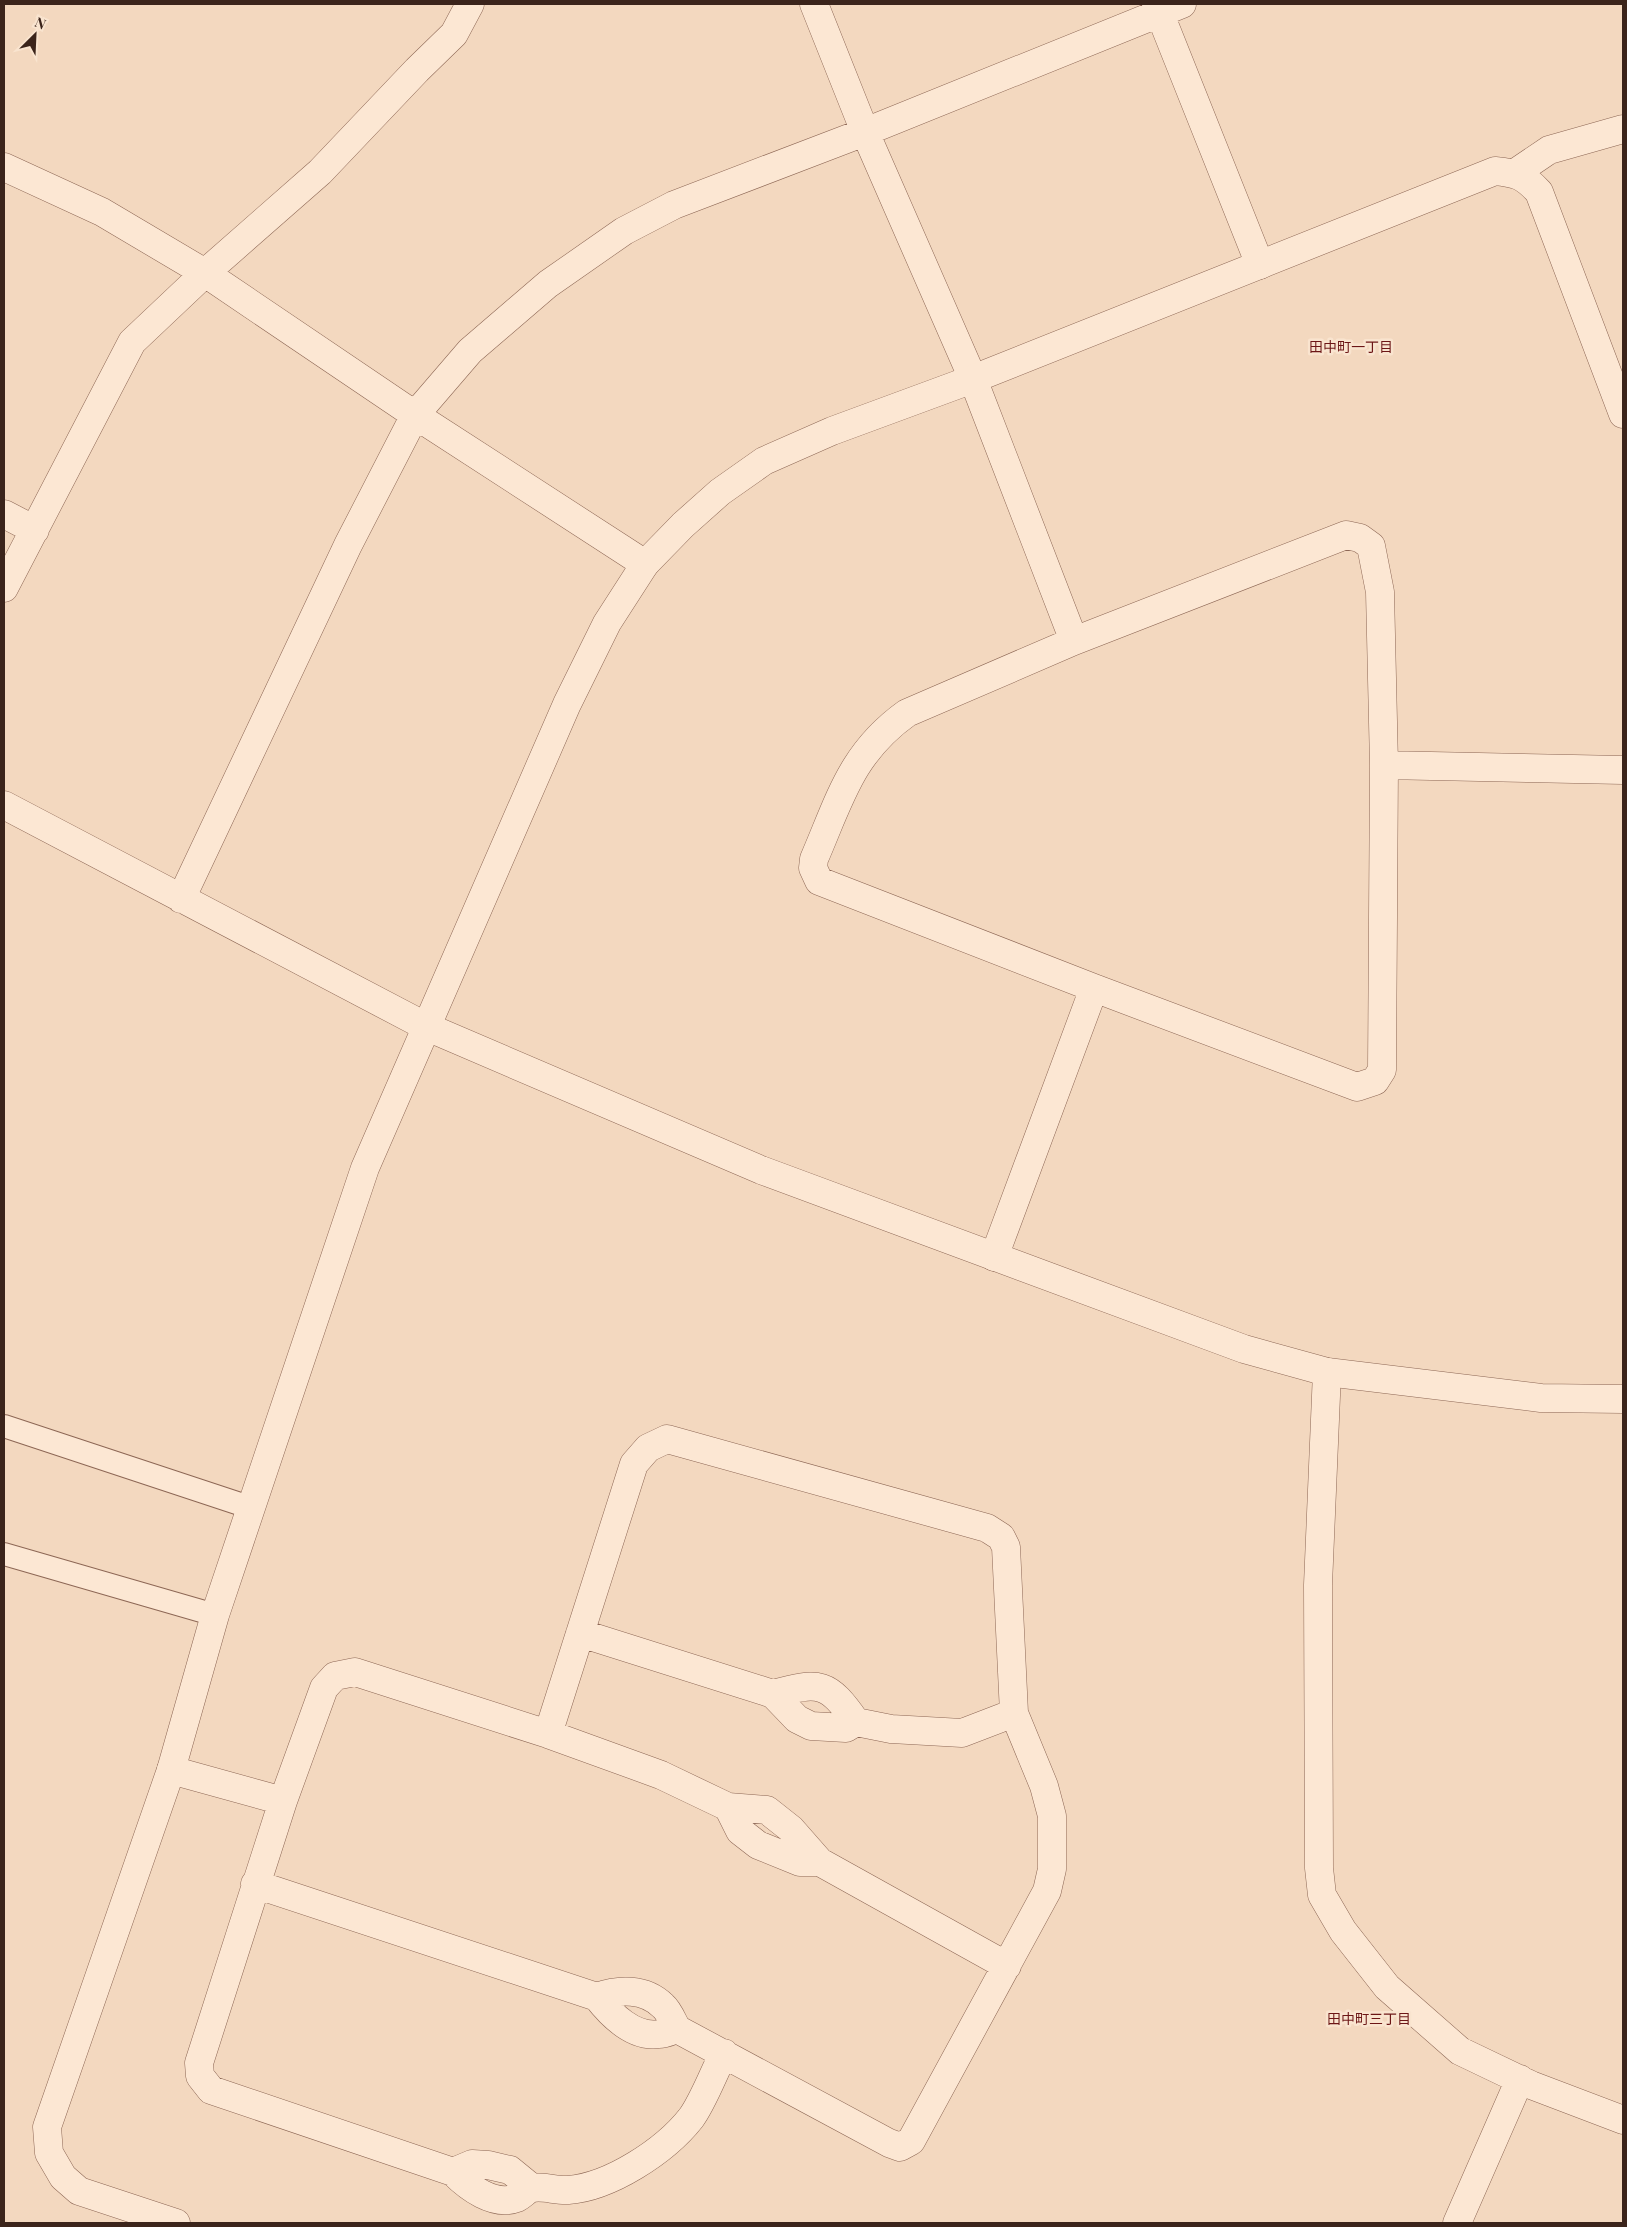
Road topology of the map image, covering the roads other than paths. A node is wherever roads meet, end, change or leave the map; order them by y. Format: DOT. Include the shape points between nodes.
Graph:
graph roads {
  1 [pos="470,4"];
  2 [pos="814,4"];
  3 [pos="1166,7"];
  4 [pos="1623,129"];
  5 [pos="865,132"];
  6 [pos="4,167"];
  7 [pos="1515,172"];
  8 [pos="1260,265"];
  9 [pos="205,273"];
  10 [pos="973,379"];
  11 [pos="1623,414"];
  12 [pos="416,415"];
  13 [pos="4,514"];
  14 [pos="35,530"];
  15 [pos="645,564"];
  16 [pos="4,588"];
  17 [pos="1074,641"];
  18 [pos="1384,765"];
  19 [pos="1623,770"];
  20 [pos="4,806"];
  21 [pos="181,899"];
  22 [pos="1094,988"];
  23 [pos="427,1027"];
  24 [pos="994,1257"];
  25 [pos="1327,1372"];
  26 [pos="1623,1399"];
  27 [pos="4,1426"];
  28 [pos="252,1508"];
  29 [pos="4,1554"];
  30 [pos="215,1615"];
  31 [pos="580,1633"];
  32 [pos="773,1694"];
  33 [pos="1014,1713"];
  34 [pos="856,1722"];
  35 [pos="548,1734"];
  36 [pos="171,1770"];
  37 [pos="283,1801"];
  38 [pos="255,1884"];
  39 [pos="1008,1966"];
  40 [pos="597,1997"];
  41 [pos="678,2029"];
  42 [pos="724,2053"];
  43 [pos="1520,2079"];
  44 [pos="1623,2120"];
  45 [pos="176,2223"];
  46 [pos="1457,2223"];
  1 -- 9 [label="street" via="454,34 320,172"];
  2 -- 5 [label="street"];
  3 -- 5 [label="street"];
  3 -- 8 [label="street"];
  4 -- 7 [label="street" via="1549,150"];
  5 -- 10 [label="street"];
  5 -- 12 [label="street" via="674,205 624,232 548,284 470,351"];
  6 -- 9 [label="street" via="102,212"];
  7 -- 8 [label="street" via="1495,171"];
  7 -- 11 [label="street" via="1539,192"];
  8 -- 10 [label="street"];
  9 -- 12 [label="street"];
  9 -- 14 [label="street" via="132,342"];
  10 -- 15 [label="street" via="832,431 764,461 720,492"];
  10 -- 17 [label="street"];
  12 -- 15 [label="street"];
  12 -- 21 [label="street" via="348,545"];
  13 -- 14 [label="street"];
  14 -- 16 [label="street"];
  15 -- 23 [label="street" via="607,623 567,704"];
  17 -- 18 [label="street" via="1346,535 1360,538 1370,546 1380,592"];
  17 -- 22 [label="street" via="907,713 886,728 851,772 813,868 819,881"];
  18 -- 19 [label="street"];
  18 -- 22 [label="street" via="1382,1070 1375,1081 1357,1086"];
  20 -- 21 [label="street"];
  21 -- 23 [label="street"];
  22 -- 24 [label="street"];
  23 -- 24 [label="street" via="761,1170"];
  23 -- 28 [label="street" via="365,1168"];
  24 -- 25 [label="street" via="1244,1349"];
  25 -- 26 [label="street" via="1541,1398"];
  25 -- 43 [label="street" via="1318,1585 1319,1868 1322,1895 1343,1931 1387,1987 1460,2051"];
  27 -- 28 [label="lane"];
  28 -- 30 [label="street"];
  29 -- 30 [label="lane"];
  30 -- 36 [label="street"];
  31 -- 32 [label="street"];
  31 -- 33 [label="street" via="634,1464 648,1448 667,1439 987,1528 1001,1537 1006,1546"];
  31 -- 35 [label="street"];
  32 -- 34 [label="street" via="797,1719 811,1726 846,1728"];
  32 -- 34 [label="street" via="802,1686 820,1687 840,1700"];
  33 -- 34 [label="street" via="962,1733 891,1729"];
  33 -- 39 [label="street" via="1044,1786 1052,1816 1052,1869 1046,1891"];
  35 -- 37 [label="street" via="355,1672 335,1676 324,1688"];
  35 -- 39 [label="street" via="661,1775 728,1807 767,1810 791,1829 820,1862"];
  36 -- 37 [label="street"];
  36 -- 45 [label="street" via="47,2127 49,2153 63,2177 79,2191"];
  37 -- 38 [label="street"];
  38 -- 40 [label="street"];
  38 -- 42 [label="street" via="198,2063 200,2076 211,2090 453,2172 472,2164 488,2165 510,2170 532,2188 568,2190 598,2182 632,2167 660,2148 691,2117"];
  39 -- 42 [label="street" via="911,2141 900,2147"];
  40 -- 41 [label="street" via="608,2012 641,2032 658,2035"];
  40 -- 41 [label="street" via="631,1991 650,1997 664,2006"];
  41 -- 42 [label="street"];
  43 -- 44 [label="street"];
  43 -- 46 [label="street"];
}
